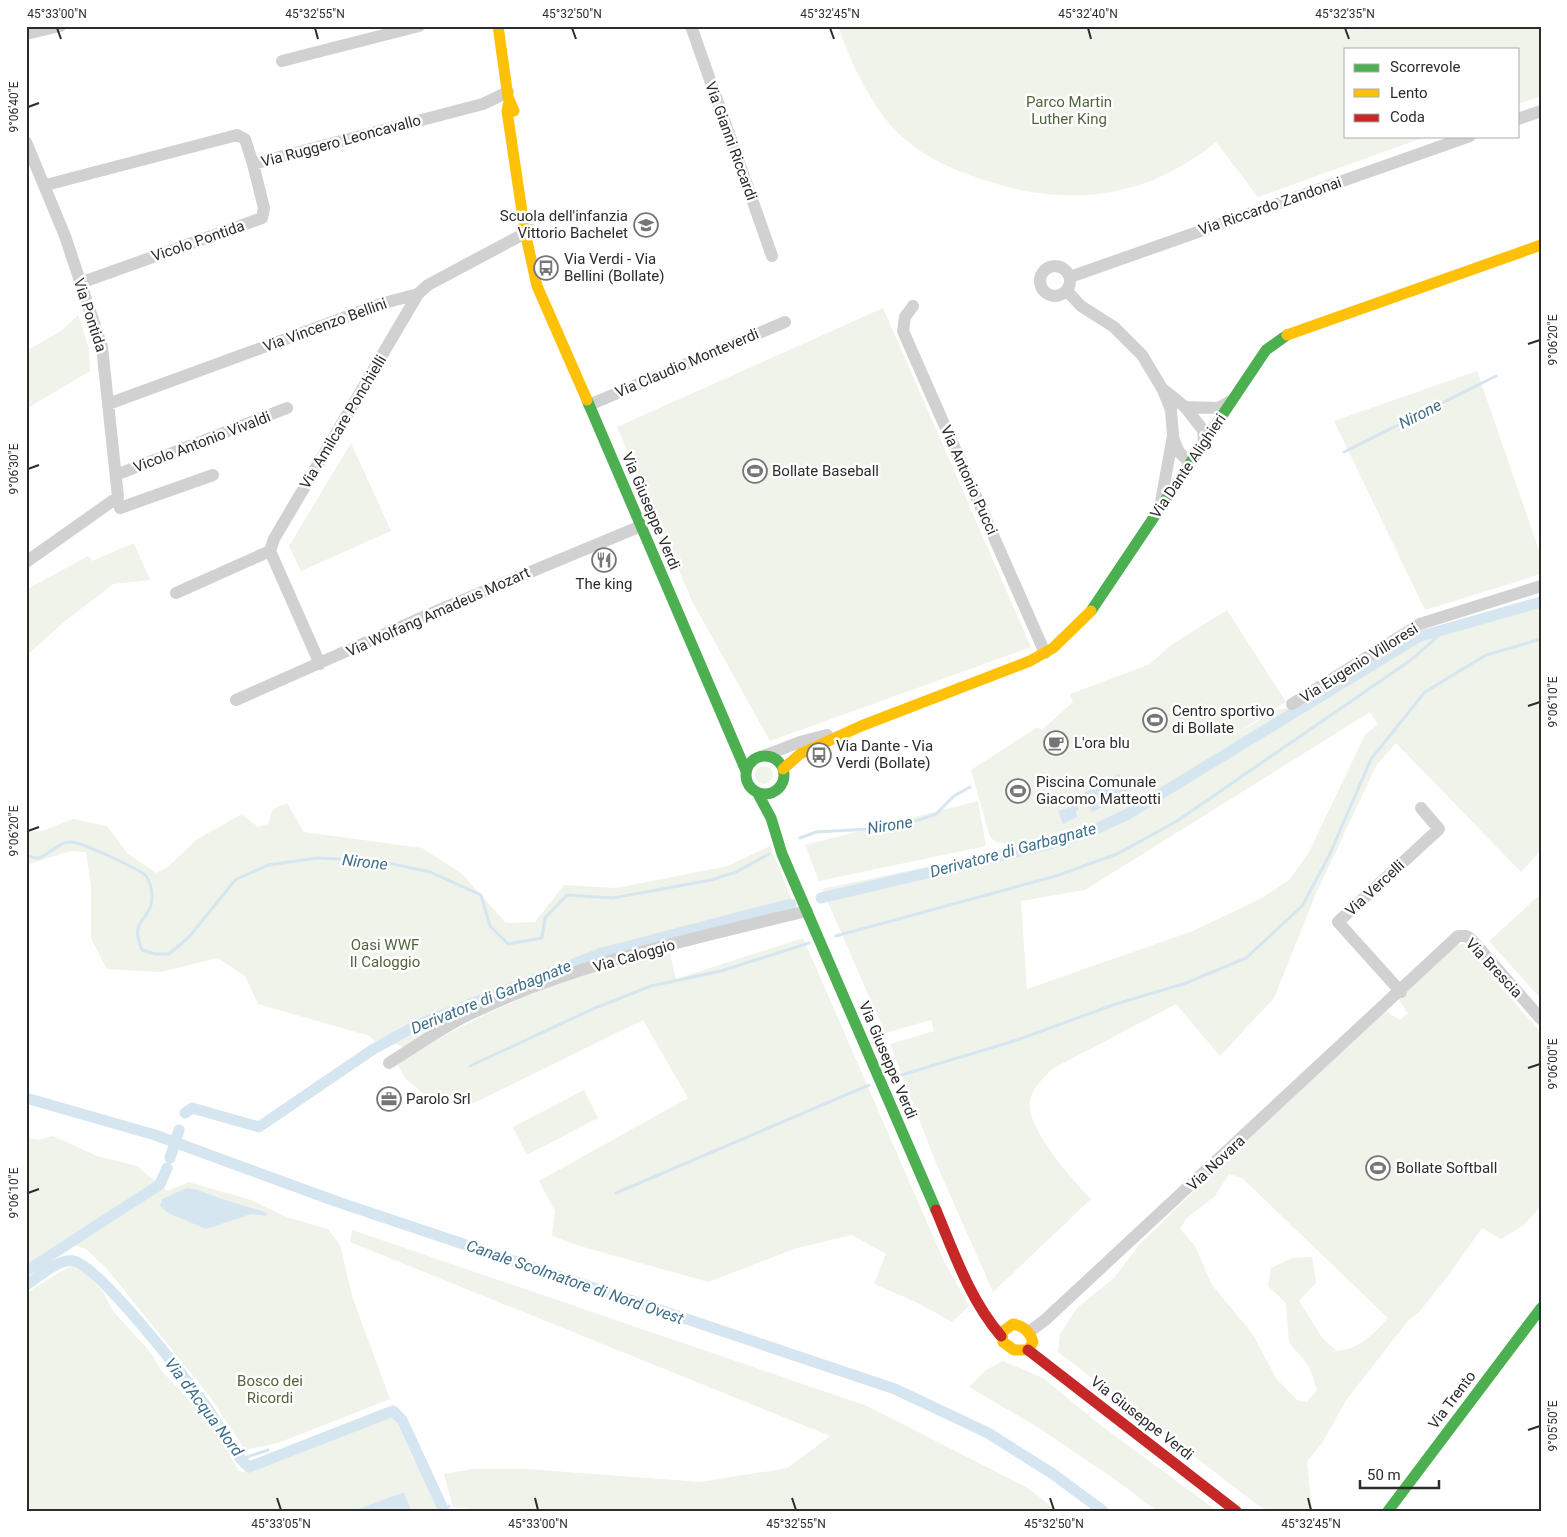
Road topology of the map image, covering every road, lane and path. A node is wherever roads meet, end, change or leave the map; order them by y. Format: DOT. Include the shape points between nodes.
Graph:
graph roads {
  1 [pos="60,26"];
  2 [pos="418,26"];
  3 [pos="498,26"];
  4 [pos="690,26"];
  5 [pos="26,34"];
  6 [pos="282,61"];
  7 [pos="508,97"];
  8 [pos="1541,111"];
  9 [pos="1520,118"];
  10 [pos="1464,138"];
  11 [pos="26,142"];
  12 [pos="253,164"];
  13 [pos="46,185"];
  14 [pos="529,230"];
  15 [pos="1541,244"];
  16 [pos="772,256"];
  17 [pos="1070,277"];
  18 [pos="80,282"];
  19 [pos="418,294"];
  20 [pos="1063,294"];
  21 [pos="913,306"];
  22 [pos="784,322"];
  23 [pos="1163,390"];
  24 [pos="1231,402"];
  25 [pos="108,404"];
  26 [pos="589,405"];
  27 [pos="1185,407"];
  28 [pos="287,408"];
  29 [pos="1173,435"];
  30 [pos="1204,442"];
  31 [pos="1190,463"];
  32 [pos="116,475"];
  33 [pos="213,475"];
  34 [pos="119,502"];
  35 [pos="1159,511"];
  36 [pos="641,526"];
  37 [pos="270,551"];
  38 [pos="26,562"];
  39 [pos="1541,586"];
  40 [pos="176,593"];
  41 [pos="1045,654"];
  42 [pos="320,664"];
  43 [pos="236,700"];
  44 [pos="1292,704"];
  45 [pos="721,712"];
  46 [pos="861,726"];
  47 [pos="763,756"];
  48 [pos="783,769"];
  49 [pos="746,771"];
  50 [pos="780,786"];
  51 [pos="757,792"];
  52 [pos="1421,808"];
  53 [pos="777,834"];
  54 [pos="807,911"];
  55 [pos="1401,992"];
  56 [pos="1541,1019"];
  57 [pos="390,1063"];
  58 [pos="1541,1308"];
  59 [pos="1004,1331"];
  60 [pos="1029,1332"];
  61 [pos="1028,1350"];
  62 [pos="1236,1511"];
  63 [pos="1388,1511"];
  1 -- 5 [label="street"];
  2 -- 6 [label="street"];
  3 -- 7 [label="street, Via Giuseppe Verdi"];
  4 -- 16 [label="street, Via Gianni Riccardi"];
  7 -- 12 [label="street, Via Ruggero Leoncavallo"];
  7 -- 14 [label="street, Via Giuseppe Verdi" via="507,111"];
  8 -- 9 [label="street"];
  10 -- 17 [label="street, Via Riccardo Zandonai"];
  11 -- 13 [label="street, Via Pontida"];
  12 -- 13 [label="street, Via Ruggero Leoncavallo" via="245,139 237,135"];
  12 -- 18 [label="street, Vicolo Pontida" via="264,208 262,218"];
  13 -- 18 [label="street, Via Pontida"];
  14 -- 19 [label="street, Via Vincenzo Bellini" via="428,285"];
  14 -- 26 [label="street, Via Giuseppe Verdi" via="537,286"];
  15 -- 24 [label="street, Via Dante Alighieri" via="1288,335 1266,350"];
  17 -- 20 [label="street"];
  17 -- 20 [label="street" via="1058,266 1042,272 1042,290 1049,295"];
  18 -- 25 [label="street, Via Pontida" via="102,347"];
  19 -- 25 [label="street, Via Vincenzo Bellini" via="384,303"];
  19 -- 37 [label="street, Via Amilcare Ponchielli" via="274,539"];
  20 -- 23 [label="street" via="1114,327 1142,355"];
  21 -- 41 [label="street, Via Antonio Pucci" via="905,317 903,332"];
  22 -- 26 [label="street, Via Claudio Monteverdi"];
  23 -- 27 [label="street"];
  23 -- 29 [label="street" via="1171,410"];
  24 -- 27 [label="street" via="1218,408"];
  24 -- 30 [label="street, Via Dante Alighieri"];
  25 -- 32 [label="street, Via Pontida"];
  26 -- 36 [label="street, Via Giuseppe Verdi"];
  27 -- 30 [label="street" via="1203,430"];
  28 -- 32 [label="street, Vicolo Antonio Vivaldi"];
  29 -- 31 [label="street" via="1178,452"];
  29 -- 35 [label="street"];
  30 -- 31 [label="street, Via Dante Alighieri"];
  31 -- 35 [label="street, Via Dante Alighieri"];
  32 -- 34 [label="street, Via Pontida"];
  33 -- 34 [label="street"];
  34 -- 38 [label="street"];
  35 -- 41 [label="street, Via Dante Alighieri" via="1087,616"];
  36 -- 42 [label="street, Via Wolfang Amadeus Mozart" via="439,610"];
  36 -- 45 [label="street, Via Giuseppe Verdi"];
  37 -- 40 [label="street"];
  37 -- 42 [label="street"];
  39 -- 44 [label="street, Via Eugenio Villoresi" via="1420,624"];
  41 -- 46 [label="street, Via Dante Alighieri"];
  42 -- 43 [label="street, Via Wolfang Amadeus Mozart"];
  45 -- 47 [label="street, Via Giuseppe Verdi" via="742,740"];
  45 -- 49 [label="street, Via Giuseppe Verdi"];
  46 -- 47 [label="street, Via Dante Alighieri" via="800,742"];
  46 -- 48 [label="street, Via Dante Alighieri" via="800,754"];
  47 -- 48 [label="street" via="776,759"];
  47 -- 49 [label="street" via="750,762"];
  48 -- 50 [label="street"];
  49 -- 51 [label="street" via="748,783"];
  50 -- 51 [label="street" via="770,793"];
  50 -- 53 [label="street, Via Giuseppe Verdi"];
  51 -- 53 [label="street, Via Giuseppe Verdi" via="766,805"];
  52 -- 55 [label="street, Via Vercelli" via="1439,829 1338,922"];
  53 -- 54 [label="street, Via Giuseppe Verdi" via="782,854"];
  54 -- 57 [label="street, Via Caloggio" via="606,962 526,991 461,1019"];
  54 -- 59 [label="street, Via Giuseppe Verdi" via="974,1297"];
  55 -- 56 [label="street, Via Brescia" via="1454,938 1462,935 1471,939"];
  55 -- 60 [label="street, Via Novara"];
  58 -- 63 [label="street, Via Trento"];
  59 -- 60 [label="street" via="1018,1325"];
  59 -- 61 [label="street" via="1005,1345 1022,1352"];
  60 -- 61 [label="street" via="1032,1342"];
  61 -- 62 [label="street, Via Giuseppe Verdi"];
}
